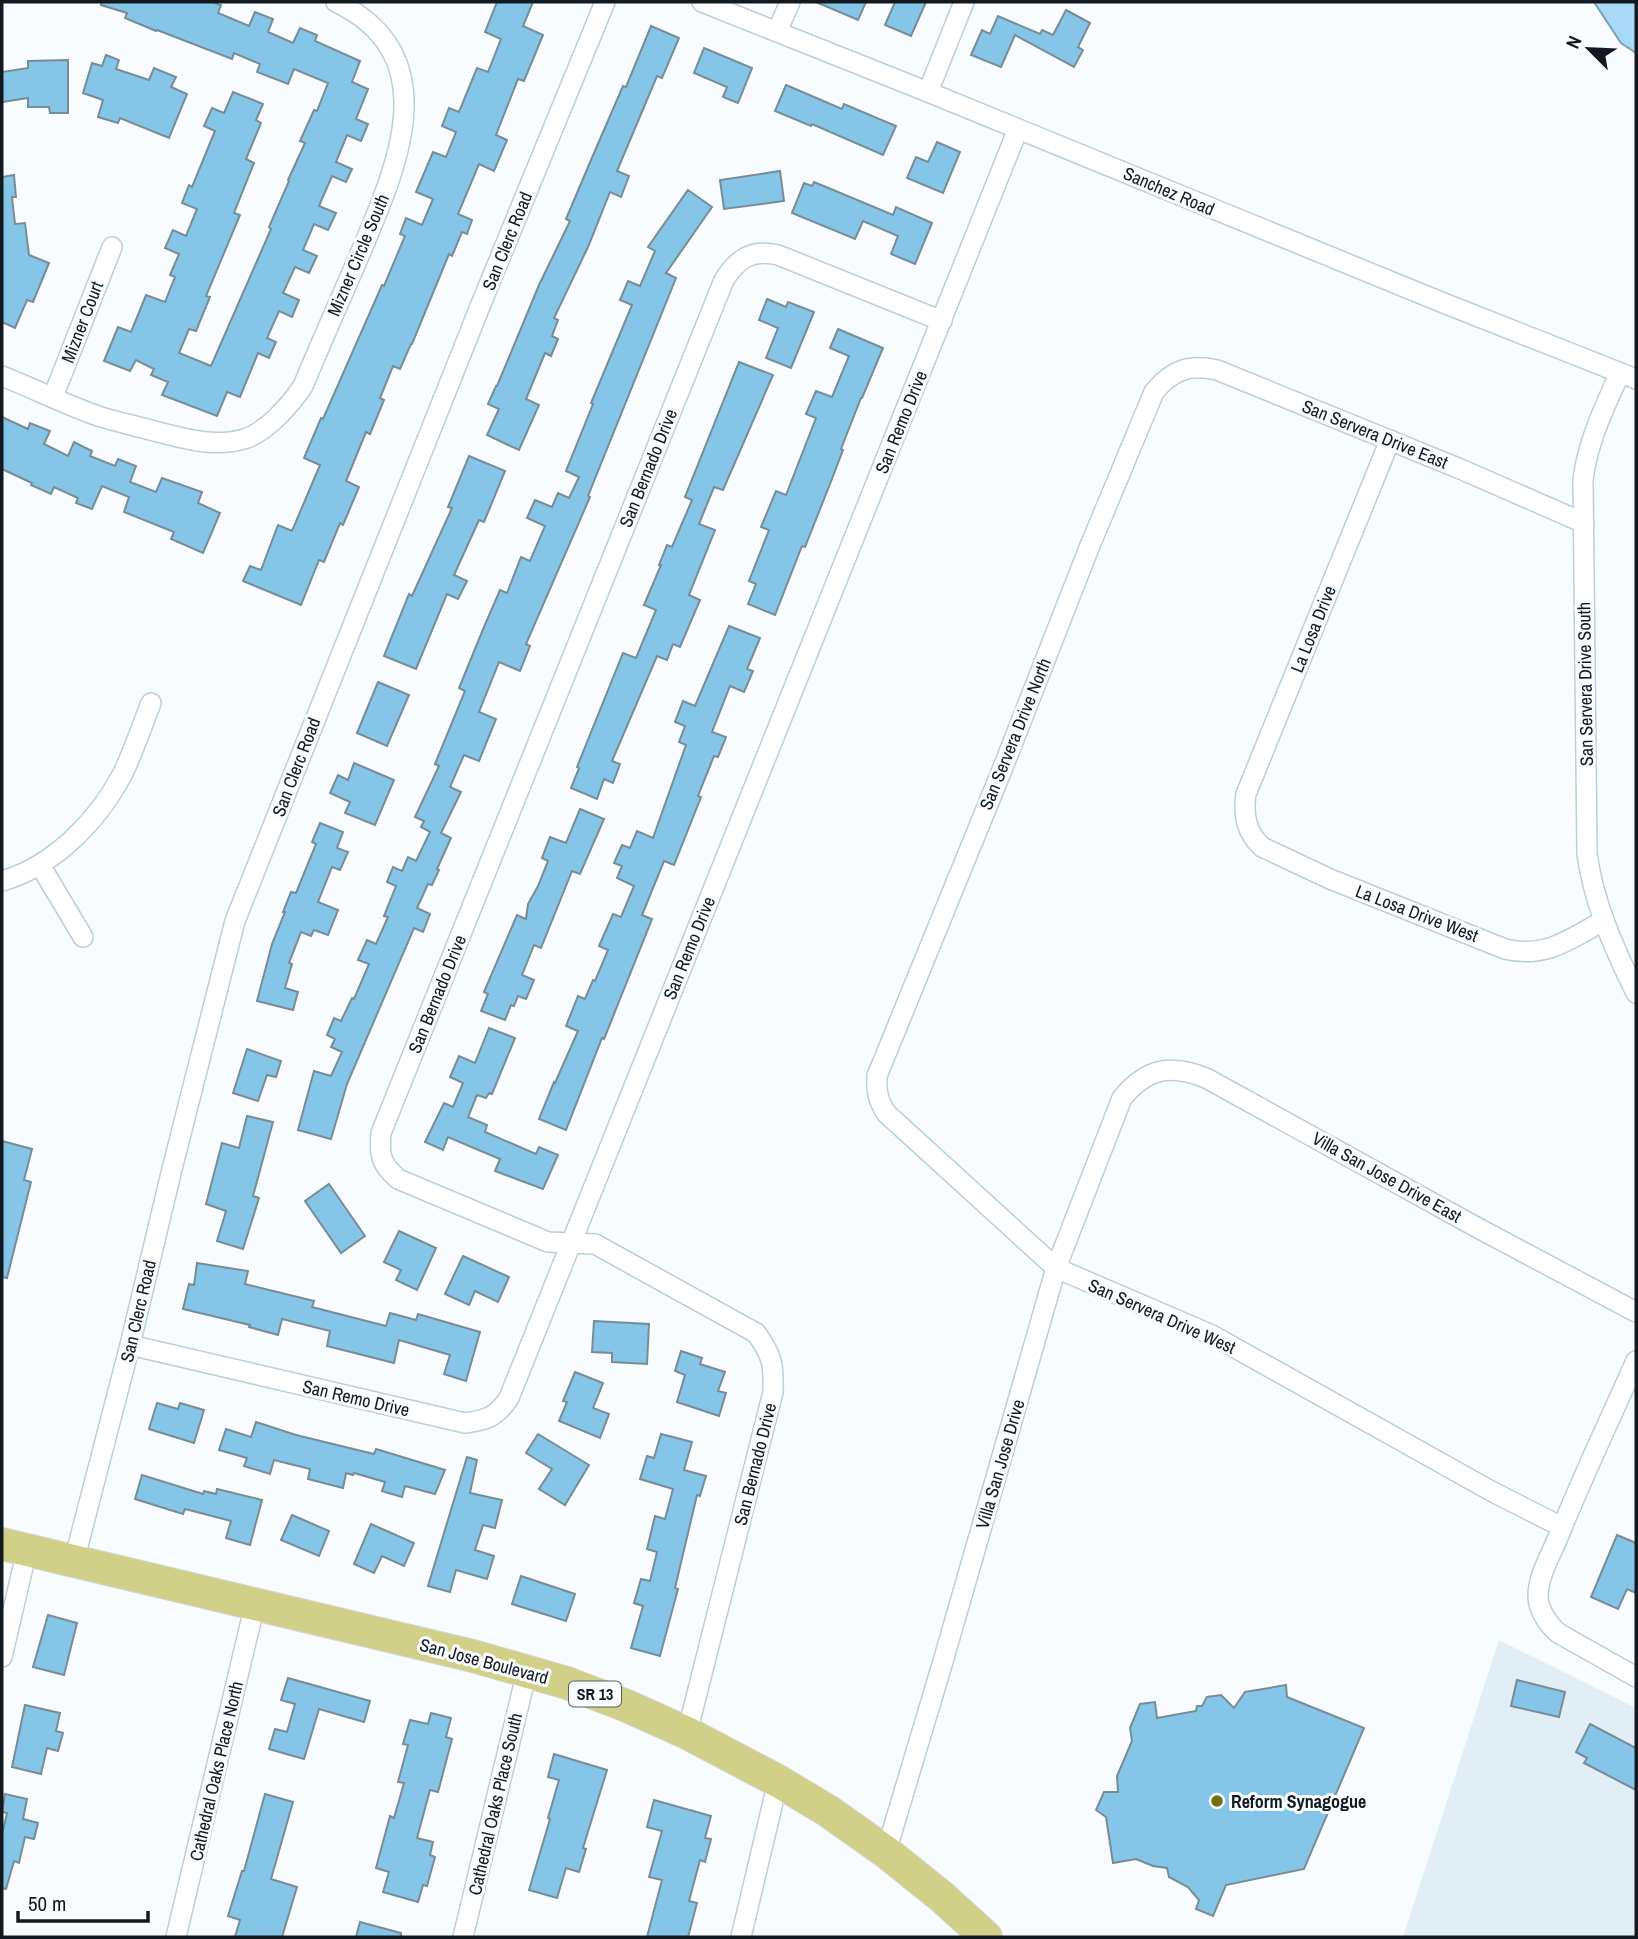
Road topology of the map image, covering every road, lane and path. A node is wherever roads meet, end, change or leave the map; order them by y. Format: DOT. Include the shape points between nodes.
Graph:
graph roads {
  1 [pos="605,2"];
  2 [pos="702,2"];
  3 [pos="790,2"];
  4 [pos="964,2"];
  5 [pos="343,5"];
  6 [pos="777,32"];
  7 [pos="929,92"];
  8 [pos="1018,129"];
  9 [pos="112,247"];
  10 [pos="942,321"];
  11 [pos="2,376"];
  12 [pos="1628,376"];
  13 [pos="1165,380"];
  14 [pos="53,397"];
  15 [pos="1390,440"];
  16 [pos="1584,523"];
  17 [pos="151,703"];
  18 [pos="1245,820"];
  19 [pos="40,865"];
  20 [pos="2,881"];
  21 [pos="1603,921"];
  22 [pos="83,937"];
  23 [pos="1636,993"];
  24 [pos="1134,1084"];
  25 [pos="876,1092"];
  26 [pos="571,1242"];
  27 [pos="1056,1268"];
  28 [pos="1636,1312"];
  29 [pos="130,1345"];
  30 [pos="1636,1361"];
  31 [pos="1563,1527"];
  32 [pos="15,1547"];
  33 [pos="74,1561"];
  34 [pos="255,1604"];
  35 [pos="2,1657"];
  36 [pos="527,1671"];
  37 [pos="1635,1672"];
  38 [pos="687,1733"];
  39 [pos="778,1781"];
  40 [pos="886,1852"];
  41 [pos="176,1937"];
  42 [pos="463,1937"];
  43 [pos="741,1937"];
  44 [pos="986,1937"];
  1 -- 29 [label="street, San Clerc Road" via="235,921"];
  2 -- 6 [label="street, Sanchez Road"];
  3 -- 6 [label="street"];
  4 -- 7 [label="street"];
  5 -- 14 [label="street, Mizner Circle South" via="372,25 397,61 403,126 387,188 303,386 276,418 256,433 213,442 191,441 101,416"];
  6 -- 7 [label="street, Sanchez Road"];
  7 -- 8 [label="street, Sanchez Road"];
  8 -- 10 [label="street, San Remo Drive"];
  8 -- 12 [label="street, Sanchez Road"];
  9 -- 14 [label="street, Mizner Court"];
  10 -- 26 [label="street, San Remo Drive"];
  10 -- 26 [label="street, San Bernado Drive" via="764,252 733,266 703,331 381,1133 379,1150 385,1167 398,1179 548,1241"];
  11 -- 14 [label="street, Mizner Circle South"];
  12 -- 16 [label="street, San Servera Drive South" via="1592,435 1583,479"];
  13 -- 15 [label="street, San Servera Drive East" via="1195,367 1217,370"];
  13 -- 25 [label="street, San Servera Drive North" via="1154,392 1089,548 877,1076"];
  15 -- 16 [label="street, San Servera Drive East"];
  15 -- 18 [label="street, La Losa Drive" via="1247,794"];
  16 -- 21 [label="street, San Servera Drive South" via="1587,854"];
  17 -- 19 [label="street" via="113,789 77,835"];
  18 -- 21 [label="street, La Losa Drive West" via="1262,847 1505,949 1536,952 1555,947"];
  19 -- 20 [label="street"];
  19 -- 22 [label="street"];
  21 -- 23 [label="street, San Servera Drive South"];
  24 -- 27 [label="street, Villa San Jose Drive" via="1122,1098"];
  24 -- 28 [label="street, Villa San Jose Drive East" via="1158,1071 1181,1070 1206,1078"];
  25 -- 27 [label="street, San Servera Drive West" via="886,1113"];
  26 -- 29 [label="street, San Remo Drive" via="509,1398 500,1412 483,1421 465,1423"];
  26 -- 38 [label="street, San Bernado Drive" via="595,1244 756,1333 774,1369 773,1392"];
  27 -- 31 [label="street, San Servera Drive West" via="1212,1335"];
  27 -- 40 [label="street, Villa San Jose Drive"];
  29 -- 33 [label="street, San Clerc Road"];
  30 -- 31 [label="street"];
  31 -- 37 [label="street" via="1538,1596 1549,1625"];
  32 -- 33 [label="main road, San Jose Boulevard / SR 13"];
  32 -- 35 [label="street"];
  33 -- 34 [label="main road, San Jose Boulevard / SR 13"];
  34 -- 36 [label="main road, San Jose Boulevard / SR 13"];
  34 -- 41 [label="street, Cathedral Oaks Place North"];
  36 -- 38 [label="main road, San Jose Boulevard / SR 13"];
  36 -- 42 [label="street, Cathedral Oaks Place South"];
  38 -- 39 [label="main road, San Jose Boulevard / SR 13"];
  39 -- 40 [label="main road, San Jose Boulevard / SR 13"];
  39 -- 43 [label="street"];
  40 -- 44 [label="main road, San Jose Boulevard / SR 13"];
}
